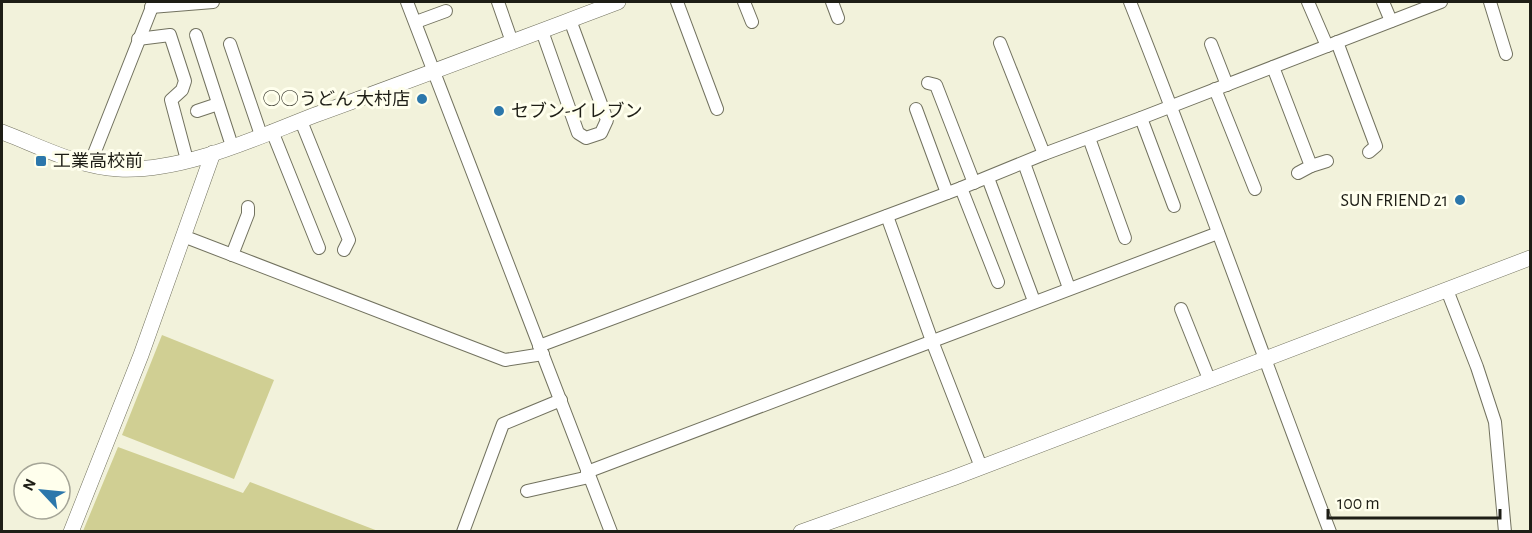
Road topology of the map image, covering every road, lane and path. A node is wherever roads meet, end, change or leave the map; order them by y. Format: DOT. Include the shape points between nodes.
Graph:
graph roads {
  1 [pos="213,2"];
  2 [pos="407,2"];
  3 [pos="498,2"];
  4 [pos="618,2"];
  5 [pos="677,2"];
  6 [pos="744,2"];
  7 [pos="832,2"];
  8 [pos="1133,2"];
  9 [pos="1308,2"];
  10 [pos="1383,2"];
  11 [pos="1490,2"];
  12 [pos="1435,3"];
  13 [pos="153,4"];
  14 [pos="594,6"];
  15 [pos="446,11"];
  16 [pos="838,18"];
  17 [pos="570,20"];
  18 [pos="1391,21"];
  19 [pos="416,22"];
  20 [pos="752,22"];
  21 [pos="542,31"];
  22 [pos="196,35"];
  23 [pos="138,39"];
  24 [pos="512,42"];
  25 [pos="1000,43"];
  26 [pos="230,44"];
  27 [pos="1211,44"];
  28 [pos="1332,44"];
  29 [pos="1506,54"];
  30 [pos="1273,67"];
  31 [pos="435,72"];
  32 [pos="928,83"];
  33 [pos="1221,87"];
  34 [pos="218,104"];
  35 [pos="1172,106"];
  36 [pos="717,109"];
  37 [pos="916,109"];
  38 [pos="197,111"];
  39 [pos="1141,118"];
  40 [pos="301,121"];
  41 [pos="2,132"];
  42 [pos="267,133"];
  43 [pos="1089,138"];
  44 [pos="232,146"];
  45 [pos="1370,152"];
  46 [pos="213,153"];
  47 [pos="1044,154"];
  48 [pos="187,160"];
  49 [pos="1327,161"];
  50 [pos="1024,163"];
  51 [pos="90,164"];
  52 [pos="1311,166"];
  53 [pos="1298,172"];
  54 [pos="988,178"];
  55 [pos="974,183"];
  56 [pos="961,188"];
  57 [pos="1255,189"];
  58 [pos="947,193"];
  59 [pos="248,207"];
  60 [pos="1174,207"];
  61 [pos="887,216"];
  62 [pos="1218,233"];
  63 [pos="183,236"];
  64 [pos="1125,238"];
  65 [pos="319,248"];
  66 [pos="344,250"];
  67 [pos="232,255"];
  68 [pos="1530,258"];
  69 [pos="998,282"];
  70 [pos="1069,288"];
  71 [pos="1447,290"];
  72 [pos="1034,301"];
  73 [pos="1181,309"];
  74 [pos="932,341"];
  75 [pos="541,350"];
  76 [pos="1264,360"];
  77 [pos="1209,379"];
  78 [pos="561,400"];
  79 [pos="981,466"];
  80 [pos="588,475"];
  81 [pos="535,493"];
  82 [pos="71,531"];
  83 [pos="463,531"];
  84 [pos="611,531"];
  85 [pos="801,531"];
  86 [pos="1330,531"];
  87 [pos="1505,531"];
  1 -- 13 [label="street"];
  2 -- 19 [label="street"];
  3 -- 24 [label="street"];
  4 -- 14 [label="street"];
  5 -- 36 [label="street"];
  6 -- 20 [label="street"];
  7 -- 16 [label="street"];
  8 -- 35 [label="street"];
  9 -- 28 [label="street"];
  10 -- 18 [label="street"];
  11 -- 29 [label="street"];
  12 -- 18 [label="street"];
  13 -- 23 [label="street"];
  14 -- 17 [label="street"];
  15 -- 19 [label="street"];
  17 -- 21 [label="street"];
  17 -- 21 [label="street" via="607,120 601,133 586,138 578,133"];
  18 -- 28 [label="street"];
  19 -- 31 [label="street"];
  21 -- 24 [label="street"];
  22 -- 34 [label="street"];
  23 -- 48 [label="street" via="170,35 185,81 171,100"];
  23 -- 51 [label="street"];
  24 -- 31 [label="street"];
  25 -- 47 [label="street"];
  26 -- 42 [label="street"];
  27 -- 33 [label="street"];
  28 -- 30 [label="street"];
  28 -- 45 [label="street" via="1376,146"];
  30 -- 33 [label="street"];
  30 -- 52 [label="street"];
  31 -- 40 [label="street"];
  31 -- 75 [label="street"];
  32 -- 55 [label="street" via="936,85"];
  33 -- 35 [label="street"];
  33 -- 57 [label="street"];
  34 -- 38 [label="street"];
  34 -- 44 [label="street"];
  35 -- 39 [label="street"];
  35 -- 62 [label="street"];
  37 -- 58 [label="street"];
  39 -- 43 [label="street"];
  39 -- 60 [label="street"];
  40 -- 42 [label="street"];
  40 -- 66 [label="street" via="349,240"];
  41 -- 51 [label="street"];
  42 -- 44 [label="street"];
  42 -- 65 [label="street"];
  43 -- 47 [label="street"];
  43 -- 64 [label="street"];
  44 -- 46 [label="street"];
  46 -- 48 [label="street"];
  46 -- 63 [label="street"];
  47 -- 50 [label="street"];
  48 -- 51 [label="street" via="117,169"];
  49 -- 52 [label="street"];
  50 -- 54 [label="street"];
  50 -- 70 [label="street"];
  52 -- 53 [label="street"];
  54 -- 55 [label="street"];
  54 -- 72 [label="street"];
  55 -- 56 [label="street"];
  56 -- 58 [label="street"];
  56 -- 69 [label="street"];
  58 -- 61 [label="street"];
  59 -- 67 [label="street"];
  61 -- 74 [label="street"];
  61 -- 75 [label="street"];
  62 -- 70 [label="street"];
  62 -- 76 [label="street"];
  63 -- 67 [label="street"];
  63 -- 82 [label="street"];
  67 -- 75 [label="street" via="505,360"];
  68 -- 71 [label="street"];
  70 -- 72 [label="street"];
  71 -- 76 [label="street"];
  71 -- 87 [label="street" via="1495,422"];
  72 -- 74 [label="street"];
  73 -- 77 [label="street"];
  74 -- 79 [label="street"];
  74 -- 80 [label="street"];
  75 -- 78 [label="street"];
  76 -- 77 [label="street"];
  76 -- 86 [label="street"];
  77 -- 79 [label="street"];
  78 -- 80 [label="street"];
  78 -- 83 [label="street" via="503,424"];
  79 -- 85 [label="street"];
  80 -- 81 [label="street"];
  80 -- 84 [label="street"];
}
